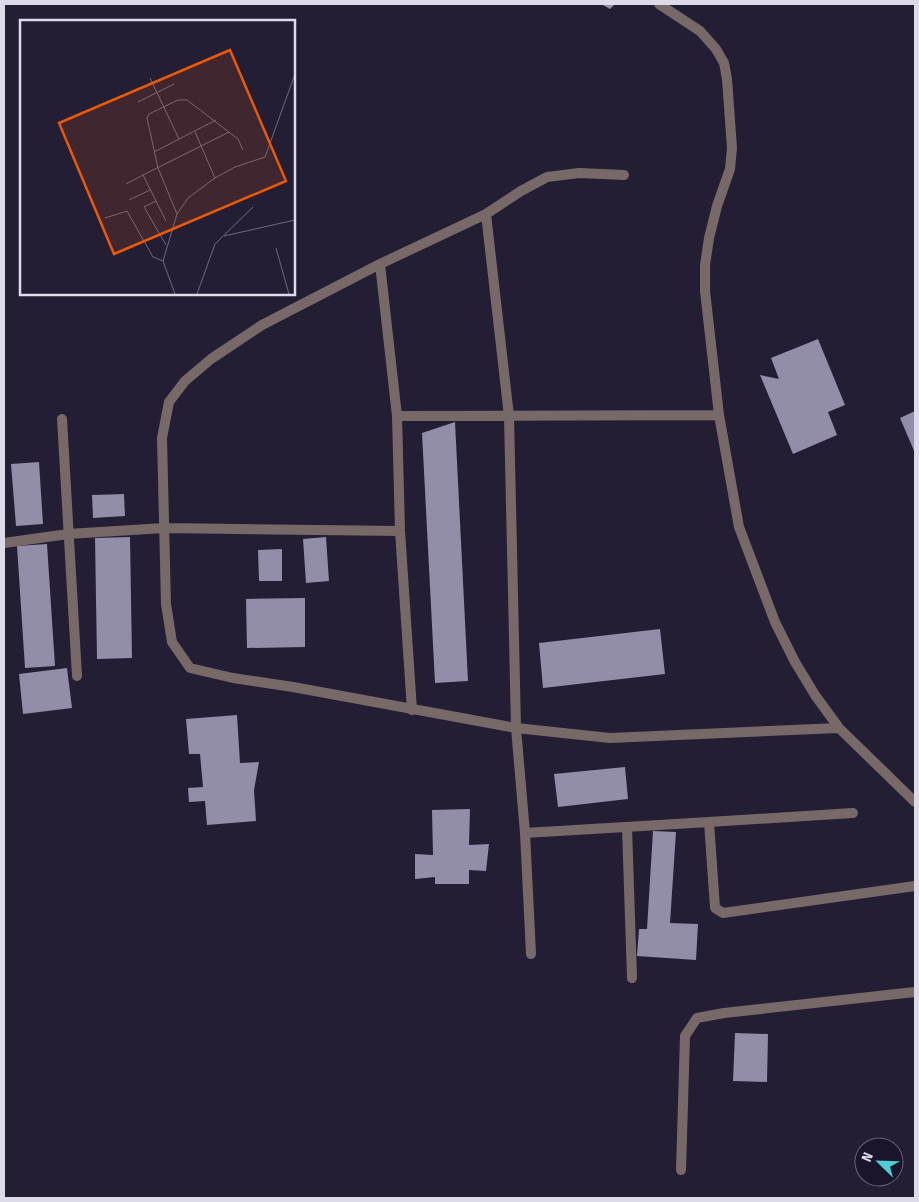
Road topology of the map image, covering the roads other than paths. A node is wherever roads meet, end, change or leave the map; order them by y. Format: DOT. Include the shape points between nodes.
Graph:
graph roads {
  1 [pos="659,4"];
  2 [pos="624,175"];
  3 [pos="486,214"];
  4 [pos="380,264"];
  5 [pos="719,415"];
  6 [pos="397,416"];
  7 [pos="509,416"];
  8 [pos="62,419"];
  9 [pos="164,528"];
  10 [pos="400,531"];
  11 [pos="68,534"];
  12 [pos="4,543"];
  13 [pos="77,676"];
  14 [pos="412,710"];
  15 [pos="516,728"];
  16 [pos="839,728"];
  17 [pos="915,802"];
  18 [pos="853,813"];
  19 [pos="709,822"];
  20 [pos="628,827"];
  21 [pos="525,833"];
  22 [pos="915,886"];
  23 [pos="531,954"];
  24 [pos="632,978"];
  25 [pos="915,992"];
  26 [pos="681,1170"];
  1 -- 5 [label="street" via="700,31 724,63 727,79 732,148 730,169 717,206 705,265 708,327"];
  2 -- 3 [label="street" via="579,173 547,177"];
  3 -- 4 [label="street"];
  3 -- 7 [label="street"];
  4 -- 6 [label="street"];
  4 -- 9 [label="street" via="262,326 211,359 185,381 169,402 162,438"];
  5 -- 7 [label="street"];
  5 -- 16 [label="street" via="739,527 775,622 795,662"];
  6 -- 7 [label="street"];
  6 -- 10 [label="street"];
  7 -- 15 [label="street"];
  8 -- 11 [label="street"];
  9 -- 10 [label="street"];
  9 -- 11 [label="street"];
  9 -- 14 [label="street" via="166,604 172,642 190,668"];
  10 -- 14 [label="street"];
  11 -- 12 [label="street"];
  11 -- 13 [label="street"];
  14 -- 15 [label="street"];
  15 -- 16 [label="street" via="610,738"];
  15 -- 21 [label="street"];
  16 -- 17 [label="street"];
  18 -- 19 [label="street"];
  19 -- 20 [label="street"];
  19 -- 22 [label="street" via="715,908 723,913"];
  20 -- 21 [label="street"];
  20 -- 24 [label="street"];
  21 -- 23 [label="street"];
  25 -- 26 [label="street" via="697,1018 685,1036"];
}
